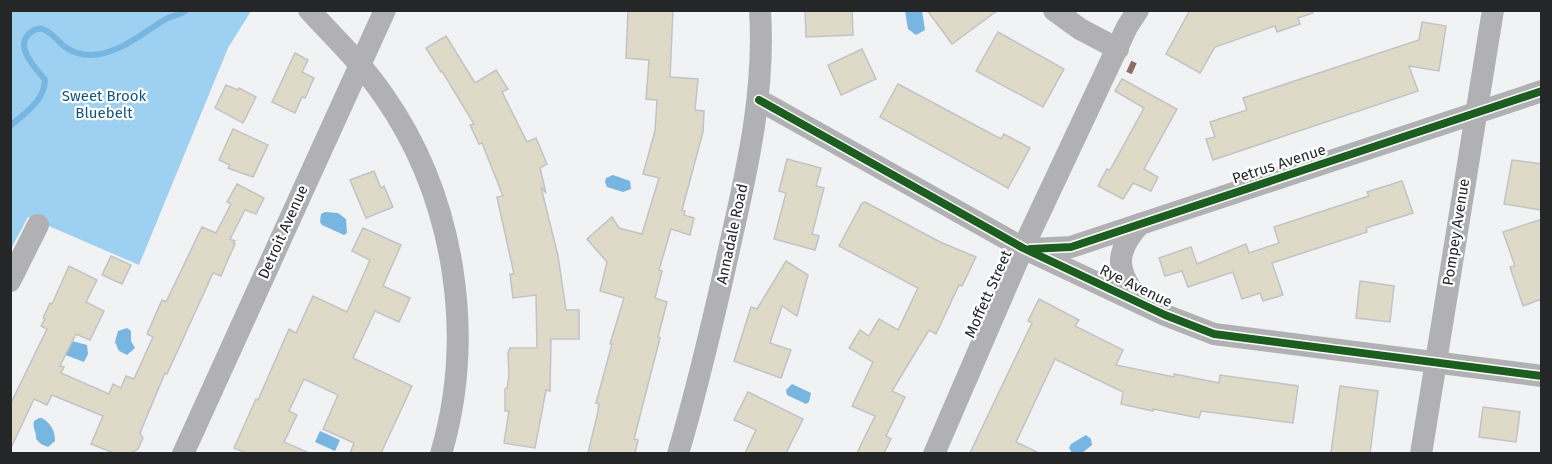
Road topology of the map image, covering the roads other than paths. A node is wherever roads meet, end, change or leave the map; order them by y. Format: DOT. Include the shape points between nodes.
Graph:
graph roads {
  1 [pos="309,10"];
  2 [pos="385,10"];
  3 [pos="760,10"];
  4 [pos="1054,10"];
  5 [pos="1138,10"];
  6 [pos="1493,10"];
  7 [pos="1118,49"];
  8 [pos="359,63"];
  9 [pos="1542,92"];
  10 [pos="759,100"];
  11 [pos="1475,114"];
  12 [pos="1140,224"];
  13 [pos="38,225"];
  14 [pos="1023,248"];
  15 [pos="10,281"];
  16 [pos="1142,304"];
  17 [pos="1434,361"];
  18 [pos="1542,376"];
  19 [pos="183,453"];
  20 [pos="441,453"];
  21 [pos="678,453"];
  22 [pos="934,453"];
  23 [pos="1421,453"];
  1 -- 8 [label="street"];
  2 -- 8 [label="street, Detroit Avenue"];
  3 -- 10 [label="street, Annadale Road"];
  4 -- 7 [label="street"];
  5 -- 7 [label="street, Moffett Street"];
  6 -- 11 [label="street, Pompey Avenue"];
  7 -- 14 [label="street, Moffett Street"];
  8 -- 19 [label="street, Detroit Avenue"];
  8 -- 20 [label="street" via="410,139 441,218 451,261 457,307 457,356 453,401"];
  9 -- 11 [label="street, Petrus Avenue"];
  10 -- 14 [label="street, Rye Avenue"];
  10 -- 21 [label="street, Annadale Road" via="717,306"];
  11 -- 12 [label="street, Petrus Avenue"];
  11 -- 17 [label="street, Pompey Avenue"];
  12 -- 14 [label="street, Petrus Avenue" via="1071,247"];
  12 -- 16 [label="street" via="1128,236 1120,265"];
  13 -- 15 [label="street"];
  14 -- 16 [label="street, Rye Avenue"];
  14 -- 22 [label="street, Moffett Street"];
  16 -- 17 [label="street, Rye Avenue" via="1214,334"];
  17 -- 18 [label="street, Rye Avenue"];
  17 -- 23 [label="street, Pompey Avenue"];
}
